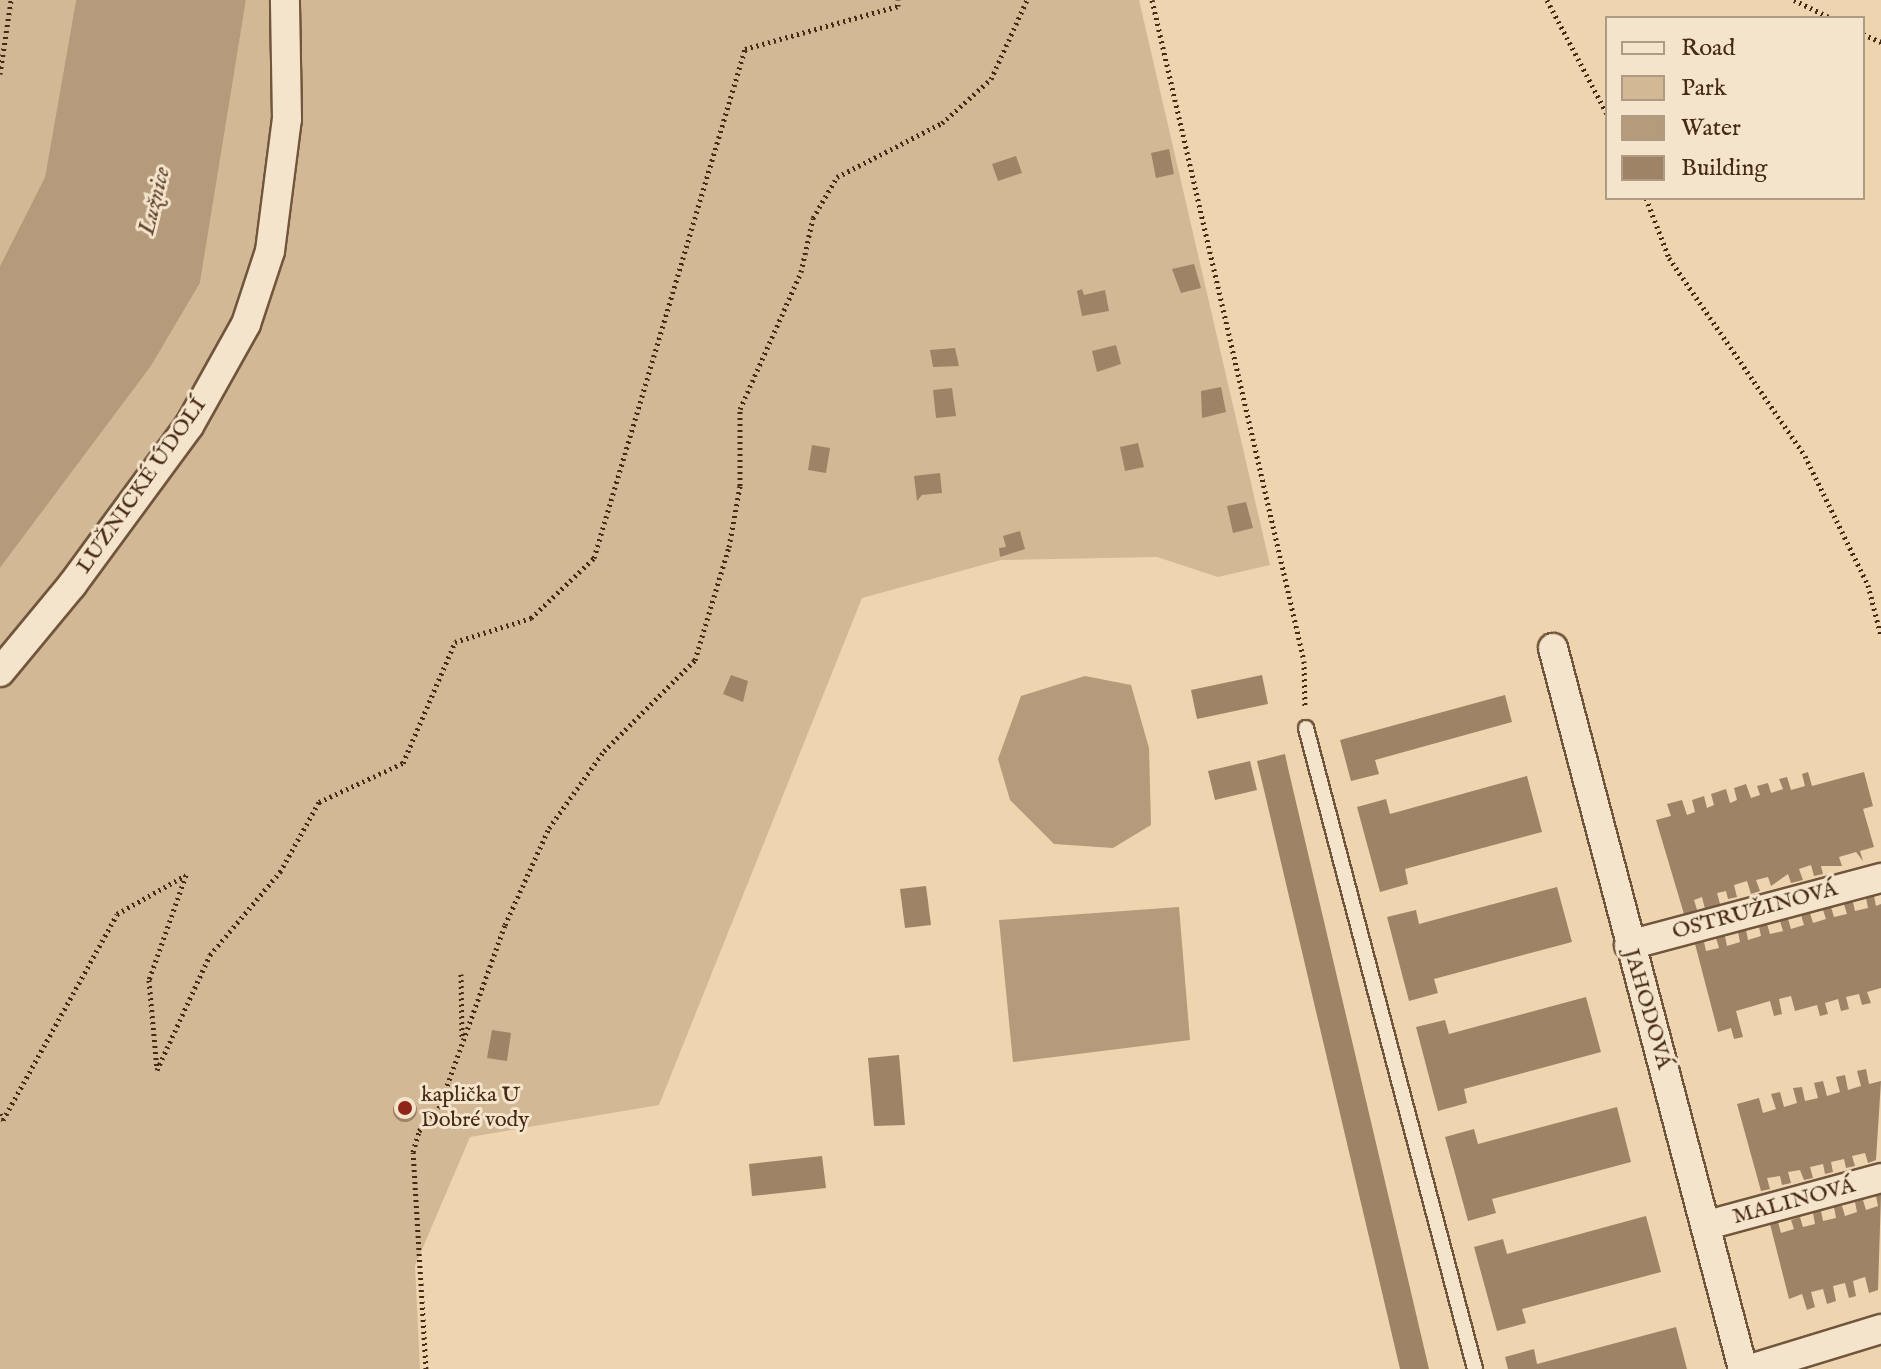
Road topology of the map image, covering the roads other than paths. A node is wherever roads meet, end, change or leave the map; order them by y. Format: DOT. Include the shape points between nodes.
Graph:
graph roads {
  1 [pos="285,0"];
  2 [pos="1553,648"];
  3 [pos="0,672"];
  4 [pos="1306,728"];
  5 [pos="1881,878"];
  6 [pos="1629,945"];
  7 [pos="1881,1178"];
  8 [pos="1707,1225"];
  9 [pos="1881,1329"];
  10 [pos="1475,1369"];
  11 [pos="1743,1369"];
  12 [pos="1750,1369"];
  1 -- 3 [label="street, LUŽNICKÉ ÚDOLÍ" via="287,119 270,251 246,324 189,426 72,585"];
  2 -- 6 [label="street, JAHODOVÁ"];
  4 -- 10 [label="lane"];
  5 -- 6 [label="street, OSTRUŽINOVÁ"];
  6 -- 8 [label="street, JAHODOVÁ"];
  7 -- 8 [label="street, MALINOVÁ"];
  8 -- 11 [label="street, JAHODOVÁ"];
  9 -- 12 [label="street"];
}
